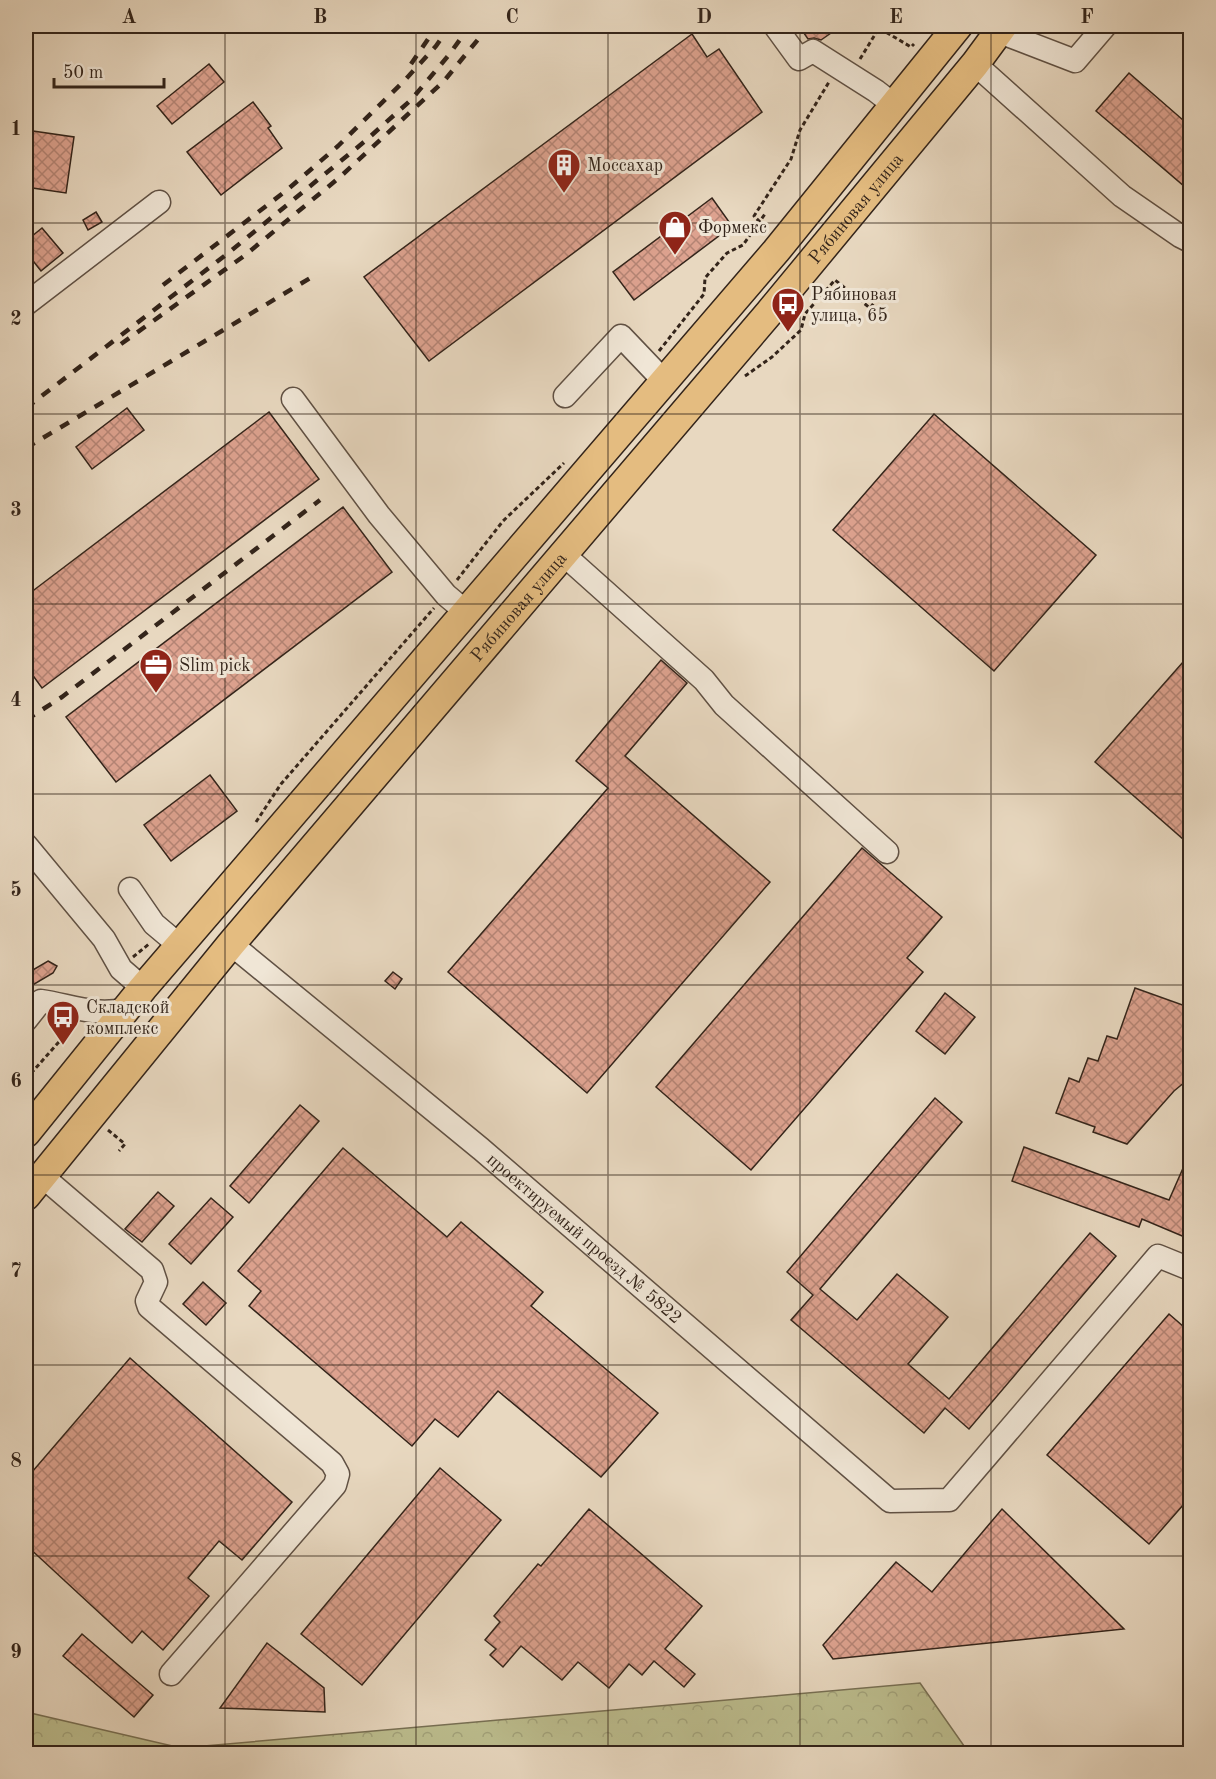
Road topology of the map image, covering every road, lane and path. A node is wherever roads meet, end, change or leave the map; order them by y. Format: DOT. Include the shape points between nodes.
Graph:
graph roads {
  1 [pos="775,26"];
  2 [pos="958,26"];
  3 [pos="1105,26"];
  4 [pos="1011,29"];
  5 [pos="918,40"];
  6 [pos="977,62"];
  7 [pos="838,67"];
  8 [pos="884,92"];
  9 [pos="159,202"];
  10 [pos="765,214"];
  11 [pos="760,222"];
  12 [pos="1191,241"];
  13 [pos="874,303"];
  14 [pos="26,304"];
  15 [pos="656,373"];
  16 [pos="744,376"];
  17 [pos="565,396"];
  18 [pos="293,399"];
  19 [pos="564,463"];
  20 [pos="563,554"];
  21 [pos="455,603"];
  22 [pos="252,827"];
  23 [pos="26,845"];
  24 [pos="887,852"];
  25 [pos="130,889"];
  26 [pos="171,938"];
  27 [pos="231,944"];
  28 [pos="121,969"];
  29 [pos="134,998"];
  30 [pos="26,1020"];
  31 [pos="75,1023"];
  32 [pos="26,1079"];
  33 [pos="26,1130"];
  34 [pos="112,1134"];
  35 [pos="118,1151"];
  36 [pos="30,1190"];
  37 [pos="1191,1269"];
  38 [pos="171,1674"];
  1 -- 7 [label="lane" via="799,59 813,51"];
  2 -- 8 [label="main road, Рябиновая улица"];
  3 -- 4 [label="lane" via="1075,61"];
  4 -- 6 [label="main road, Рябиновая улица"];
  5 -- 7 [label="path" via="911,47 879,28 855,67 846,60"];
  6 -- 12 [label="lane" via="1122,196"];
  6 -- 20 [label="main road, Рябиновая улица"];
  7 -- 8 [label="lane"];
  7 -- 11 [label="path" via="800,130 790,159 753,216"];
  8 -- 15 [label="main road, Рябиновая улица" via="776,251"];
  9 -- 14 [label="lane"];
  10 -- 11 [label="path"];
  11 -- 15 [label="path" via="743,245 727,253 705,278 704,294"];
  13 -- 16 [label="path" via="870,308 835,280 805,314 801,330"];
  15 -- 17 [label="lane" via="621,336"];
  15 -- 21 [label="main road, Рябиновая улица"];
  18 -- 21 [label="lane" via="379,515"];
  19 -- 21 [label="path" via="503,521"];
  20 -- 24 [label="lane"];
  20 -- 27 [label="main road, Рябиновая улица"];
  21 -- 22 [label="path" via="281,784"];
  21 -- 26 [label="main road, Рябиновая улица"];
  23 -- 28 [label="lane" via="104,939"];
  25 -- 26 [label="lane" via="154,924"];
  26 -- 28 [label="path"];
  26 -- 29 [label="main road, Рябиновая улица"];
  27 -- 36 [label="main road, Рябиновая улица"];
  27 -- 37 [label="lane, проектируемый проезд № 5822" via="482,1149 890,1501 949,1500 1158,1256"];
  28 -- 29 [label="lane"];
  29 -- 30 [label="lane" via="115,1012 41,1001"];
  29 -- 33 [label="main road, Рябиновая улица"];
  31 -- 32 [label="path"];
  34 -- 35 [label="path" via="124,1144"];
  36 -- 38 [label="lane" via="152,1270 156,1282 147,1301 149,1307 332,1462 338,1474 335,1485"];
}
